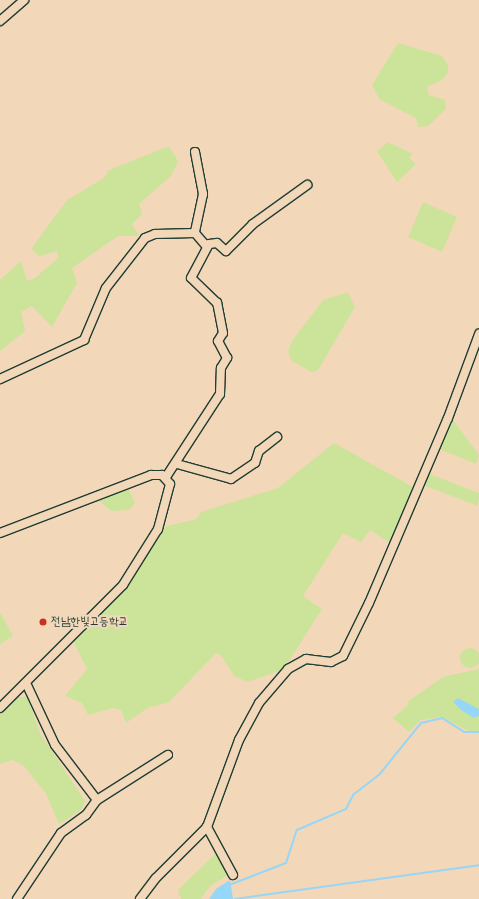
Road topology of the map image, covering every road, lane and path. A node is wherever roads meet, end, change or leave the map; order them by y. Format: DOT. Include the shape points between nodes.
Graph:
graph roads {
  1 [pos="24,0"];
  2 [pos="0,21"];
  3 [pos="195,152"];
  4 [pos="307,185"];
  5 [pos="195,233"];
  6 [pos="208,247"];
  7 [pos="479,334"];
  8 [pos="0,379"];
  9 [pos="277,437"];
  10 [pos="177,464"];
  11 [pos="166,477"];
  12 [pos="0,533"];
  13 [pos="26,683"];
  14 [pos="0,708"];
  15 [pos="168,754"];
  16 [pos="97,800"];
  17 [pos="207,827"];
  18 [pos="233,875"];
  19 [pos="17,899"];
  20 [pos="140,899"];
  1 -- 2 [label="street"];
  3 -- 5 [label="street" via="203,194"];
  4 -- 6 [label="street" via="253,224 226,251 217,243"];
  5 -- 6 [label="street"];
  5 -- 8 [label="street" via="155,234 145,238 106,288 84,340"];
  6 -- 10 [label="street" via="191,278 217,303 223,333 218,341 227,358 221,368 220,394"];
  7 -- 17 [label="street" via="448,418 352,640 339,660 298,662 259,702 239,740"];
  9 -- 10 [label="street" via="259,451 255,463 232,479"];
  10 -- 11 [label="street"];
  11 -- 12 [label="street" via="157,474 140,478"];
  11 -- 13 [label="street" via="170,489 163,518 129,578"];
  13 -- 14 [label="street"];
  13 -- 16 [label="street" via="55,745"];
  15 -- 16 [label="street"];
  16 -- 19 [label="street" via="86,815 61,833"];
  17 -- 18 [label="street"];
  17 -- 20 [label="street" via="156,878"];
}
